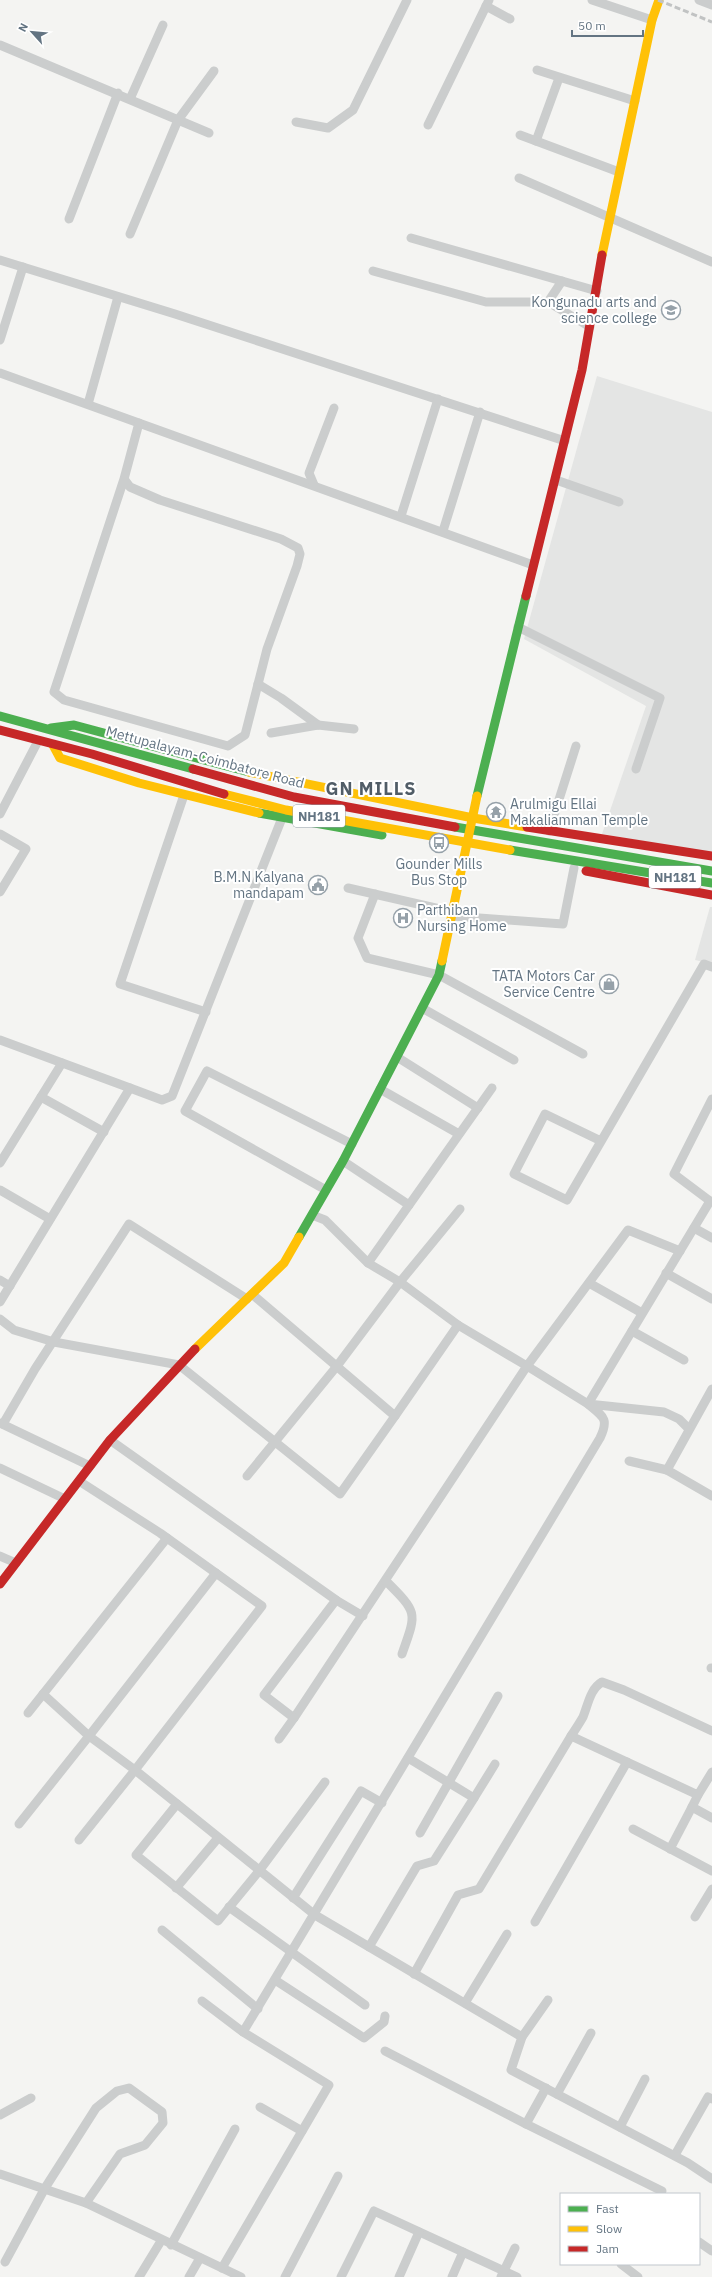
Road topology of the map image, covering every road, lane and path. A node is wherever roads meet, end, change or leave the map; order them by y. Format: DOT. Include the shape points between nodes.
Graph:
graph roads {
  1 [pos="407,0"];
  2 [pos="592,0"];
  3 [pos="659,0"];
  4 [pos="699,0"];
  5 [pos="488,3"];
  6 [pos="712,5"];
  7 [pos="510,19"];
  8 [pos="652,20"];
  9 [pos="163,25"];
  10 [pos="0,45"];
  11 [pos="537,70"];
  12 [pos="214,71"];
  13 [pos="560,78"];
  14 [pos="118,93"];
  15 [pos="130,98"];
  16 [pos="635,101"];
  17 [pos="178,120"];
  18 [pos="296,122"];
  19 [pos="428,125"];
  20 [pos="209,133"];
  21 [pos="520,135"];
  22 [pos="536,141"];
  23 [pos="619,172"];
  24 [pos="519,178"];
  25 [pos="609,218"];
  26 [pos="68,219"];
  27 [pos="130,234"];
  28 [pos="411,238"];
  29 [pos="0,260"];
  30 [pos="712,262"];
  31 [pos="23,267"];
  32 [pos="373,271"];
  33 [pos="562,281"];
  34 [pos="597,291"];
  35 [pos="118,297"];
  36 [pos="548,302"];
  37 [pos="590,327"];
  38 [pos="0,340"];
  39 [pos="0,373"];
  40 [pos="438,399"];
  41 [pos="88,404"];
  42 [pos="334,408"];
  43 [pos="480,412"];
  44 [pos="139,423"];
  45 [pos="565,441"];
  46 [pos="124,479"];
  47 [pos="556,480"];
  48 [pos="314,485"];
  49 [pos="619,502"];
  50 [pos="401,516"];
  51 [pos="443,531"];
  52 [pos="533,565"];
  53 [pos="518,627"];
  54 [pos="258,684"];
  55 [pos="0,716"];
  56 [pos="318,725"];
  57 [pos="354,728"];
  58 [pos="45,729"];
  59 [pos="0,730"];
  60 [pos="271,733"];
  61 [pos="38,741"];
  62 [pos="53,745"];
  63 [pos="576,746"];
  64 [pos="636,769"];
  65 [pos="184,795"];
  66 [pos="0,814"];
  67 [pos="282,818"];
  68 [pos="473,818"];
  69 [pos="549,831"];
  70 [pos="0,834"];
  71 [pos="467,848"];
  72 [pos="712,856"];
  73 [pos="574,868"];
  74 [pos="712,871"];
  75 [pos="712,883"];
  76 [pos="348,888"];
  77 [pos="0,892"];
  78 [pos="374,894"];
  79 [pos="712,895"];
  80 [pos="452,914"];
  81 [pos="712,967"];
  82 [pos="439,975"];
  83 [pos="422,1008"];
  84 [pos="206,1012"];
  85 [pos="0,1040"];
  86 [pos="583,1054"];
  87 [pos="397,1058"];
  88 [pos="514,1060"];
  89 [pos="62,1063"];
  90 [pos="130,1088"];
  91 [pos="492,1088"];
  92 [pos="380,1089"];
  93 [pos="41,1098"];
  94 [pos="712,1099"];
  95 [pos="478,1108"];
  96 [pos="104,1132"];
  97 [pos="459,1134"];
  98 [pos="601,1141"];
  99 [pos="352,1144"];
  100 [pos="343,1161"];
  101 [pos="0,1163"];
  102 [pos="0,1190"];
  103 [pos="326,1190"];
  104 [pos="711,1202"];
  105 [pos="409,1205"];
  106 [pos="460,1209"];
  107 [pos="312,1215"];
  108 [pos="50,1220"];
  109 [pos="694,1228"];
  110 [pos="712,1238"];
  111 [pos="680,1251"];
  112 [pos="368,1263"];
  113 [pos="666,1273"];
  114 [pos="0,1280"];
  115 [pos="400,1282"];
  116 [pos="589,1283"];
  117 [pos="10,1286"];
  118 [pos="250,1297"];
  119 [pos="712,1299"];
  120 [pos="0,1302"];
  121 [pos="642,1314"];
  122 [pos="0,1319"];
  123 [pos="458,1325"];
  124 [pos="632,1331"];
  125 [pos="54,1342"];
  126 [pos="684,1360"];
  127 [pos="35,1363"];
  128 [pos="179,1365"];
  129 [pos="337,1366"];
  130 [pos="527,1366"];
  131 [pos="712,1389"];
  132 [pos="588,1404"];
  133 [pos="395,1416"];
  134 [pos="2,1423"];
  135 [pos="689,1429"];
  136 [pos="110,1440"];
  137 [pos="274,1441"];
  138 [pos="629,1461"];
  139 [pos="90,1466"];
  140 [pos="0,1468"];
  141 [pos="667,1470"];
  142 [pos="247,1476"];
  143 [pos="79,1481"];
  144 [pos="712,1496"];
  145 [pos="65,1499"];
  146 [pos="167,1538"];
  147 [pos="0,1556"];
  148 [pos="16,1563"];
  149 [pos="216,1573"];
  150 [pos="386,1581"];
  151 [pos="0,1584"];
  152 [pos="336,1600"];
  153 [pos="363,1616"];
  154 [pos="402,1654"];
  155 [pos="43,1694"];
  156 [pos="498,1696"];
  157 [pos="28,1713"];
  158 [pos="294,1718"];
  159 [pos="712,1732"];
  160 [pos="89,1736"];
  161 [pos="571,1736"];
  162 [pos="279,1739"];
  163 [pos="408,1758"];
  164 [pos="627,1762"];
  165 [pos="495,1764"];
  166 [pos="135,1770"];
  167 [pos="712,1772"];
  168 [pos="325,1782"];
  169 [pos="449,1782"];
  170 [pos="698,1794"];
  171 [pos="474,1798"];
  172 [pos="382,1803"];
  173 [pos="177,1804"];
  174 [pos="692,1807"];
  175 [pos="712,1818"];
  176 [pos="19,1824"];
  177 [pos="633,1829"];
  178 [pos="420,1833"];
  179 [pos="218,1838"];
  180 [pos="79,1840"];
  181 [pos="670,1849"];
  182 [pos="259,1871"];
  183 [pos="712,1872"];
  184 [pos="176,1888"];
  185 [pos="712,1889"];
  186 [pos="293,1898"];
  187 [pos="229,1907"];
  188 [pos="315,1915"];
  189 [pos="695,1917"];
  190 [pos="535,1922"];
  191 [pos="162,1930"];
  192 [pos="507,1934"];
  193 [pos="369,1947"];
  194 [pos="291,1954"];
  195 [pos="414,1974"];
  196 [pos="275,1980"];
  197 [pos="548,2000"];
  198 [pos="202,2001"];
  199 [pos="464,2004"];
  200 [pos="365,2005"];
  201 [pos="258,2009"];
  202 [pos="385,2016"];
  203 [pos="243,2032"];
  204 [pos="591,2033"];
  205 [pos="522,2037"];
  206 [pos="386,2051"];
  207 [pos="645,2079"];
  208 [pos="546,2088"];
  209 [pos="557,2094"];
  210 [pos="32,2098"];
  211 [pos="712,2099"];
  212 [pos="260,2107"];
  213 [pos="0,2115"];
  214 [pos="526,2124"];
  215 [pos="620,2127"];
  216 [pos="235,2130"];
  217 [pos="302,2131"];
  218 [pos="675,2156"];
  219 [pos="338,2176"];
  220 [pos="1,2177"];
  221 [pos="712,2179"];
  222 [pos="45,2188"];
  223 [pos="662,2191"];
  224 [pos="86,2203"];
  225 [pos="419,2232"];
  226 [pos="161,2240"];
  227 [pos="700,2243"];
  228 [pos="171,2245"];
  229 [pos="515,2248"];
  230 [pos="712,2251"];
  231 [pos="463,2252"];
  232 [pos="200,2258"];
  233 [pos="5,2262"];
  234 [pos="622,2265"];
  235 [pos="222,2268"];
  236 [pos="503,2274"];
  237 [pos="139,2277"];
  238 [pos="189,2277"];
  239 [pos="241,2277"];
  240 [pos="285,2277"];
  241 [pos="341,2277"];
  242 [pos="399,2277"];
  243 [pos="452,2277"];
  244 [pos="517,2277"];
  245 [pos="638,2277"];
  1 -- 18 [label="street" via="353,110 328,128"];
  2 -- 8 [label="street"];
  3 -- 8 [label="main road"];
  4 -- 6 [label="street"];
  5 -- 7 [label="street"];
  5 -- 19 [label="street"];
  8 -- 16 [label="main road"];
  9 -- 15 [label="street"];
  10 -- 14 [label="street"];
  11 -- 13 [label="street"];
  12 -- 17 [label="street"];
  13 -- 16 [label="street"];
  13 -- 22 [label="street"];
  14 -- 15 [label="street"];
  14 -- 26 [label="street"];
  15 -- 17 [label="street"];
  16 -- 23 [label="main road"];
  17 -- 20 [label="street"];
  17 -- 27 [label="street"];
  21 -- 22 [label="street"];
  22 -- 23 [label="street"];
  23 -- 25 [label="main road"];
  24 -- 25 [label="street"];
  25 -- 30 [label="street"];
  25 -- 34 [label="main road"];
  28 -- 33 [label="street"];
  29 -- 31 [label="street"];
  31 -- 35 [label="street"];
  31 -- 38 [label="street"];
  32 -- 36 [label="street" via="486,302"];
  33 -- 34 [label="street"];
  33 -- 36 [label="street"];
  34 -- 37 [label="main road"];
  35 -- 40 [label="street"];
  35 -- 41 [label="street"];
  36 -- 37 [label="street"];
  37 -- 45 [label="main road"];
  39 -- 41 [label="street"];
  40 -- 43 [label="street"];
  40 -- 50 [label="street"];
  41 -- 44 [label="street"];
  42 -- 48 [label="street" via="309,473"];
  43 -- 45 [label="street"];
  43 -- 51 [label="street"];
  44 -- 46 [label="street"];
  44 -- 48 [label="street"];
  45 -- 47 [label="main road"];
  46 -- 54 [label="street" via="130,487 160,500 281,539 298,548 300,554 297,566 267,649"];
  46 -- 54 [label="street" via="54,692 64,700 228,746 245,735"];
  47 -- 49 [label="street"];
  47 -- 52 [label="main road"];
  48 -- 50 [label="street"];
  50 -- 51 [label="street"];
  51 -- 52 [label="street"];
  52 -- 53 [label="main road"];
  53 -- 64 [label="street" via="660,698"];
  53 -- 68 [label="main road"];
  54 -- 56 [label="street"];
  55 -- 58 [label="main road, Mettupalayam-Coimbatore Road / NH181"];
  56 -- 57 [label="street"];
  56 -- 60 [label="street"];
  58 -- 68 [label="main road" via="74,725 270,778"];
  58 -- 74 [label="main road, Mettupalayam-Coimbatore Road / NH181" via="294,797"];
  59 -- 61 [label="main road, NH181"];
  61 -- 62 [label="main road, NH181"];
  61 -- 66 [label="street"];
  62 -- 65 [label="main road" via="60,758 133,782"];
  62 -- 75 [label="main road, NH181" via="286,810"];
  63 -- 69 [label="street"];
  65 -- 67 [label="main road"];
  65 -- 84 [label="street" via="120,984"];
  67 -- 71 [label="main road"];
  67 -- 84 [label="street"];
  68 -- 69 [label="main road"];
  68 -- 71 [label="main road"];
  69 -- 72 [label="main road"];
  70 -- 77 [label="street" via="26,849"];
  71 -- 73 [label="main road"];
  71 -- 80 [label="main road"];
  73 -- 79 [label="main road"];
  73 -- 80 [label="street" via="563,924"];
  76 -- 78 [label="street"];
  78 -- 80 [label="street"];
  78 -- 82 [label="street" via="358,938 367,958"];
  80 -- 82 [label="main road"];
  81 -- 98 [label="street" via="704,964"];
  82 -- 83 [label="main road"];
  82 -- 86 [label="street"];
  83 -- 87 [label="main road"];
  83 -- 88 [label="street"];
  84 -- 90 [label="street" via="172,1096 162,1100"];
  85 -- 89 [label="street"];
  87 -- 92 [label="main road"];
  87 -- 95 [label="street"];
  89 -- 90 [label="street"];
  89 -- 93 [label="street"];
  90 -- 96 [label="street"];
  91 -- 95 [label="street"];
  92 -- 97 [label="street"];
  92 -- 99 [label="main road"];
  93 -- 96 [label="street"];
  93 -- 101 [label="street"];
  94 -- 104 [label="street" via="674,1174"];
  95 -- 97 [label="street"];
  96 -- 108 [label="street"];
  97 -- 105 [label="street"];
  98 -- 98 [label="street" via="567,1200 514,1174 545,1114"];
  99 -- 100 [label="main road"];
  99 -- 103 [label="street" via="207,1071 185,1111"];
  100 -- 103 [label="main road"];
  100 -- 105 [label="street"];
  102 -- 108 [label="street"];
  103 -- 107 [label="main road"];
  104 -- 109 [label="street"];
  105 -- 112 [label="street"];
  106 -- 115 [label="street"];
  107 -- 112 [label="street" via="325,1220"];
  107 -- 118 [label="main road" via="284,1264"];
  108 -- 117 [label="street"];
  109 -- 110 [label="street"];
  109 -- 111 [label="street"];
  111 -- 113 [label="street"];
  111 -- 116 [label="street" via="628,1230"];
  112 -- 115 [label="street"];
  113 -- 119 [label="street"];
  113 -- 121 [label="street"];
  114 -- 117 [label="street"];
  115 -- 123 [label="street"];
  115 -- 129 [label="street"];
  116 -- 121 [label="street"];
  116 -- 130 [label="street"];
  117 -- 120 [label="street"];
  118 -- 125 [label="street" via="129,1224"];
  118 -- 128 [label="main road"];
  118 -- 129 [label="street"];
  121 -- 124 [label="street"];
  122 -- 125 [label="street" via="14,1330"];
  123 -- 130 [label="street"];
  123 -- 133 [label="street"];
  124 -- 126 [label="street"];
  124 -- 132 [label="street"];
  125 -- 127 [label="street"];
  125 -- 128 [label="street"];
  125 -- 134 [label="street"];
  128 -- 136 [label="main road"];
  128 -- 137 [label="street"];
  129 -- 133 [label="street"];
  129 -- 137 [label="street"];
  130 -- 132 [label="street"];
  130 -- 150 [label="street"];
  131 -- 135 [label="street"];
  132 -- 135 [label="street" via="664,1412 679,1419"];
  132 -- 163 [label="street" via="603,1416 606,1426 600,1438"];
  133 -- 137 [label="street" via="340,1494"];
  134 -- 139 [label="street"];
  135 -- 141 [label="street"];
  136 -- 139 [label="main road"];
  136 -- 152 [label="street"];
  137 -- 142 [label="street"];
  138 -- 141 [label="street"];
  139 -- 143 [label="main road"];
  140 -- 145 [label="street"];
  141 -- 144 [label="street"];
  143 -- 145 [label="main road"];
  143 -- 146 [label="street"];
  145 -- 148 [label="main road"];
  146 -- 149 [label="street"];
  146 -- 155 [label="street"];
  147 -- 148 [label="street"];
  148 -- 151 [label="main road"];
  149 -- 160 [label="street"];
  149 -- 166 [label="street" via="262,1606"];
  150 -- 153 [label="street"];
  150 -- 154 [label="street" via="410,1605 413,1623"];
  152 -- 153 [label="street"];
  152 -- 158 [label="street" via="264,1695"];
  153 -- 158 [label="street"];
  155 -- 157 [label="street"];
  155 -- 160 [label="street"];
  156 -- 169 [label="street"];
  158 -- 162 [label="street"];
  159 -- 161 [label="street" via="602,1682 591,1695"];
  160 -- 166 [label="street"];
  160 -- 176 [label="street"];
  161 -- 164 [label="street"];
  161 -- 195 [label="street" via="479,1889 458,1895"];
  163 -- 169 [label="street"];
  163 -- 172 [label="street"];
  164 -- 170 [label="street"];
  164 -- 190 [label="street"];
  165 -- 171 [label="street"];
  166 -- 173 [label="street"];
  166 -- 180 [label="street"];
  167 -- 170 [label="street"];
  168 -- 182 [label="street"];
  169 -- 171 [label="street"];
  169 -- 178 [label="street"];
  170 -- 174 [label="street"];
  171 -- 193 [label="street" via="434,1861 417,1866"];
  172 -- 186 [label="street" via="361,1791"];
  172 -- 188 [label="street"];
  173 -- 179 [label="street"];
  173 -- 184 [label="street" via="136,1856"];
  174 -- 175 [label="street"];
  174 -- 181 [label="street"];
  177 -- 181 [label="street"];
  179 -- 182 [label="street"];
  179 -- 184 [label="street"];
  181 -- 183 [label="street"];
  182 -- 186 [label="street"];
  182 -- 187 [label="street"];
  184 -- 187 [label="street" via="218,1921"];
  185 -- 189 [label="street"];
  186 -- 188 [label="street"];
  187 -- 194 [label="street"];
  188 -- 193 [label="street"];
  188 -- 194 [label="street"];
  191 -- 201 [label="street"];
  192 -- 199 [label="street"];
  193 -- 195 [label="street"];
  194 -- 196 [label="street"];
  194 -- 200 [label="street"];
  195 -- 199 [label="street"];
  196 -- 201 [label="street"];
  196 -- 202 [label="street" via="364,2038 384,2022"];
  197 -- 205 [label="street"];
  198 -- 203 [label="street"];
  199 -- 205 [label="street"];
  201 -- 203 [label="street"];
  203 -- 217 [label="street" via="329,2085"];
  204 -- 209 [label="street"];
  205 -- 208 [label="street" via="511,2070"];
  206 -- 214 [label="street"];
  207 -- 215 [label="street"];
  208 -- 209 [label="street"];
  208 -- 214 [label="street"];
  209 -- 215 [label="street"];
  210 -- 213 [label="street"];
  211 -- 218 [label="street" via="708,2097"];
  212 -- 217 [label="street"];
  214 -- 223 [label="street"];
  215 -- 218 [label="street"];
  216 -- 228 [label="street"];
  217 -- 235 [label="street"];
  218 -- 221 [label="street"];
  219 -- 240 [label="street"];
  220 -- 222 [label="street"];
  222 -- 224 [label="street"];
  222 -- 224 [label="street" via="96,2108 117,2091 129,2088 162,2112 163,2122 145,2145 120,2154"];
  222 -- 233 [label="street"];
  224 -- 226 [label="street"];
  225 -- 231 [label="street"];
  225 -- 241 [label="street" via="374,2211"];
  225 -- 242 [label="street"];
  226 -- 228 [label="street"];
  226 -- 237 [label="street"];
  227 -- 230 [label="street"];
  228 -- 232 [label="street"];
  229 -- 236 [label="street"];
  231 -- 236 [label="street"];
  231 -- 243 [label="street"];
  232 -- 235 [label="street"];
  232 -- 238 [label="street"];
  234 -- 245 [label="street"];
  235 -- 239 [label="street"];
  236 -- 244 [label="street"];
}
